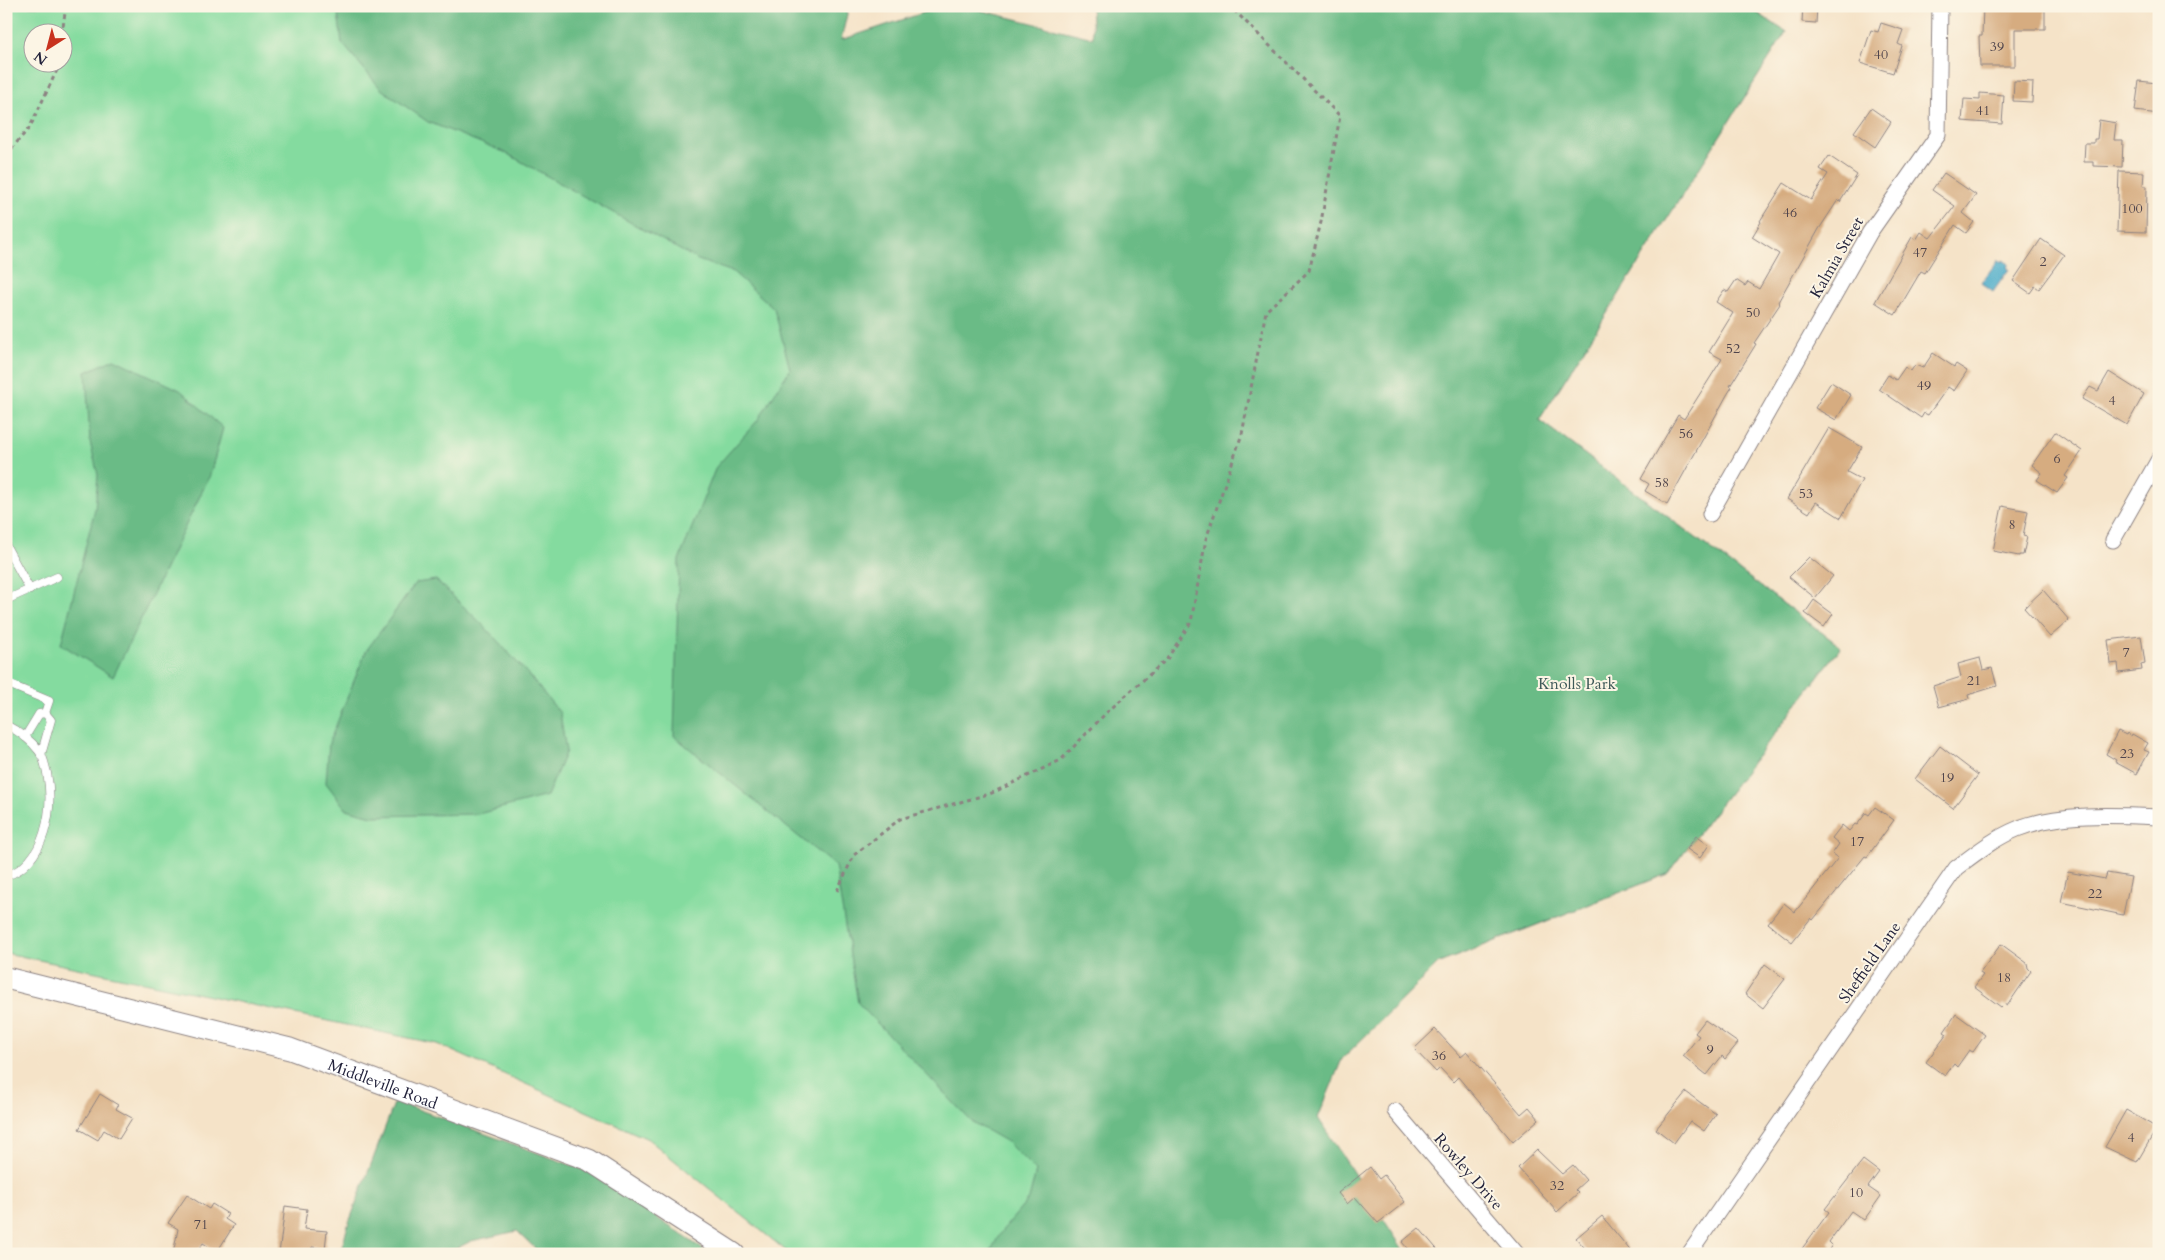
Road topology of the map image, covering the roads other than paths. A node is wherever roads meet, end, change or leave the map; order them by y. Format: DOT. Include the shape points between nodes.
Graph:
graph roads {
  1 [pos="1940,6"];
  2 [pos="2159,459"];
  3 [pos="1710,514"];
  4 [pos="2113,540"];
  5 [pos="6,546"];
  6 [pos="57,577"];
  7 [pos="30,590"];
  8 [pos="6,600"];
  9 [pos="6,684"];
  10 [pos="45,713"];
  11 [pos="6,725"];
  12 [pos="25,738"];
  13 [pos="42,755"];
  14 [pos="2159,818"];
  15 [pos="6,876"];
  16 [pos="6,978"];
  17 [pos="1395,1111"];
  18 [pos="734,1254"];
  19 [pos="1517,1254"];
  20 [pos="1689,1254"];
  1 -- 3 [label="street, Kalmia Street" via="1938,135 1870,232"];
  2 -- 4 [label="street"];
  5 -- 7 [label="lane"];
  6 -- 7 [label="lane"];
  7 -- 8 [label="lane"];
  9 -- 10 [label="lane" via="49,701"];
  10 -- 12 [label="lane" via="39,714"];
  10 -- 13 [label="lane" via="51,720"];
  11 -- 12 [label="lane"];
  12 -- 13 [label="lane"];
  13 -- 15 [label="lane" via="50,790 46,828 33,855 18,870"];
  14 -- 20 [label="street, Sheffield Lane" via="2106,814 2057,819 2019,828 1987,844 1956,868"];
  16 -- 18 [label="street, Middleville Road" via="290,1049 589,1160"];
  17 -- 19 [label="street, Rowley Drive"];
}
